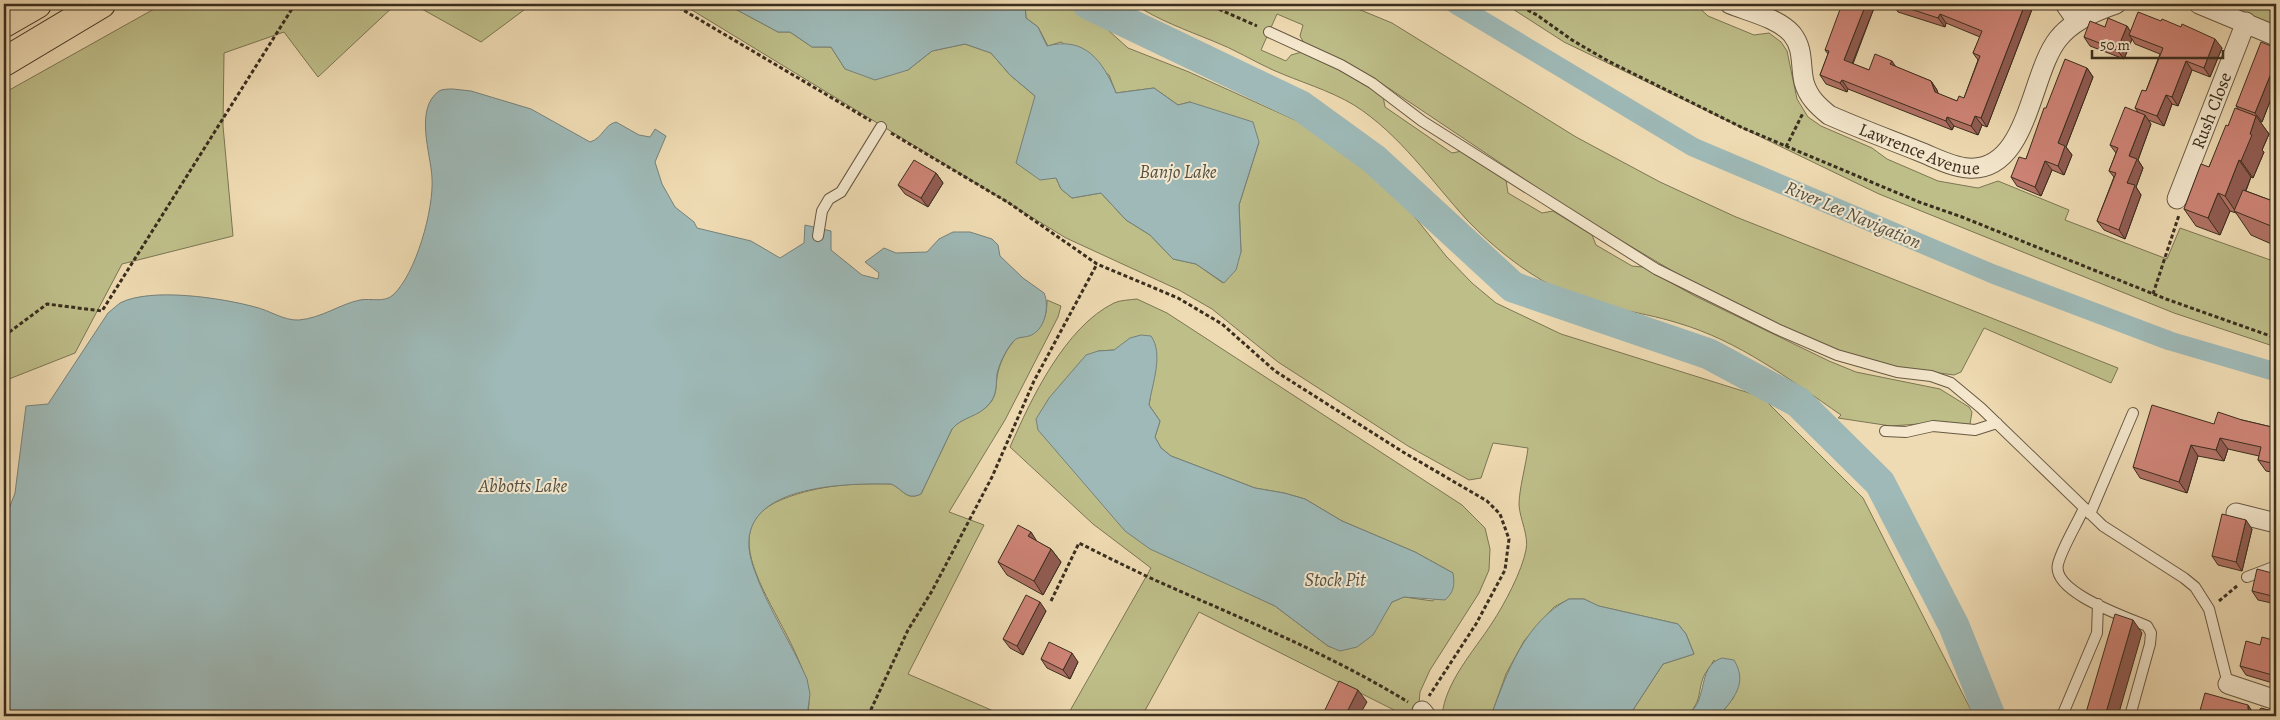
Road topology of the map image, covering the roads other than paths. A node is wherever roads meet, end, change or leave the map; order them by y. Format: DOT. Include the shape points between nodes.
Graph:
graph roads {
  1 [pos="37,4"];
  2 [pos="101,4"];
  3 [pos="1730,4"];
  4 [pos="2065,4"];
  5 [pos="2116,4"];
  6 [pos="2200,4"];
  7 [pos="2077,21"];
  8 [pos="2246,22"];
  9 [pos="4,23"];
  10 [pos="1269,32"];
  11 [pos="2276,36"];
  12 [pos="4,62"];
  13 [pos="881,127"];
  14 [pos="2177,199"];
  15 [pos="818,236"];
  16 [pos="2133,413"];
  17 [pos="1997,423"];
  18 [pos="1885,431"];
  19 [pos="2087,511"];
  20 [pos="2236,513"];
  21 [pos="2276,523"];
  22 [pos="2276,566"];
  23 [pos="2247,577"];
  24 [pos="2098,604"];
  25 [pos="2228,684"];
  26 [pos="2269,702"];
  27 [pos="2062,716"];
  28 [pos="2130,716"];
  1 -- 9 [label="highway"];
  2 -- 12 [label="highway"];
  3 -- 7 [label="street, Lawrence Avenue" via="1772,20 1793,35 1799,46 1804,82 1811,97 1829,115 1967,168 1995,163 2009,151 2052,49"];
  4 -- 7 [label="street"];
  5 -- 7 [label="street, Lawrence Avenue"];
  6 -- 8 [label="street"];
  8 -- 11 [label="street"];
  8 -- 14 [label="street, Rush Close"];
  10 -- 17 [label="lane" via="1372,83 1422,121 1656,269 1837,355 1951,383"];
  13 -- 15 [label="lane" via="841,192 829,199 822,211"];
  16 -- 19 [label="lane"];
  17 -- 18 [label="lane" via="1975,430 1934,426 1906,432"];
  17 -- 19 [label="lane"];
  19 -- 24 [label="lane" via="2058,564 2058,575 2082,597"];
  19 -- 25 [label="lane" via="2103,526 2184,578 2199,592 2209,610"];
  20 -- 21 [label="street"];
  22 -- 23 [label="lane"];
  24 -- 27 [label="lane" via="2097,633"];
  24 -- 28 [label="lane" via="2147,626 2152,633"];
  25 -- 26 [label="street"];
}
